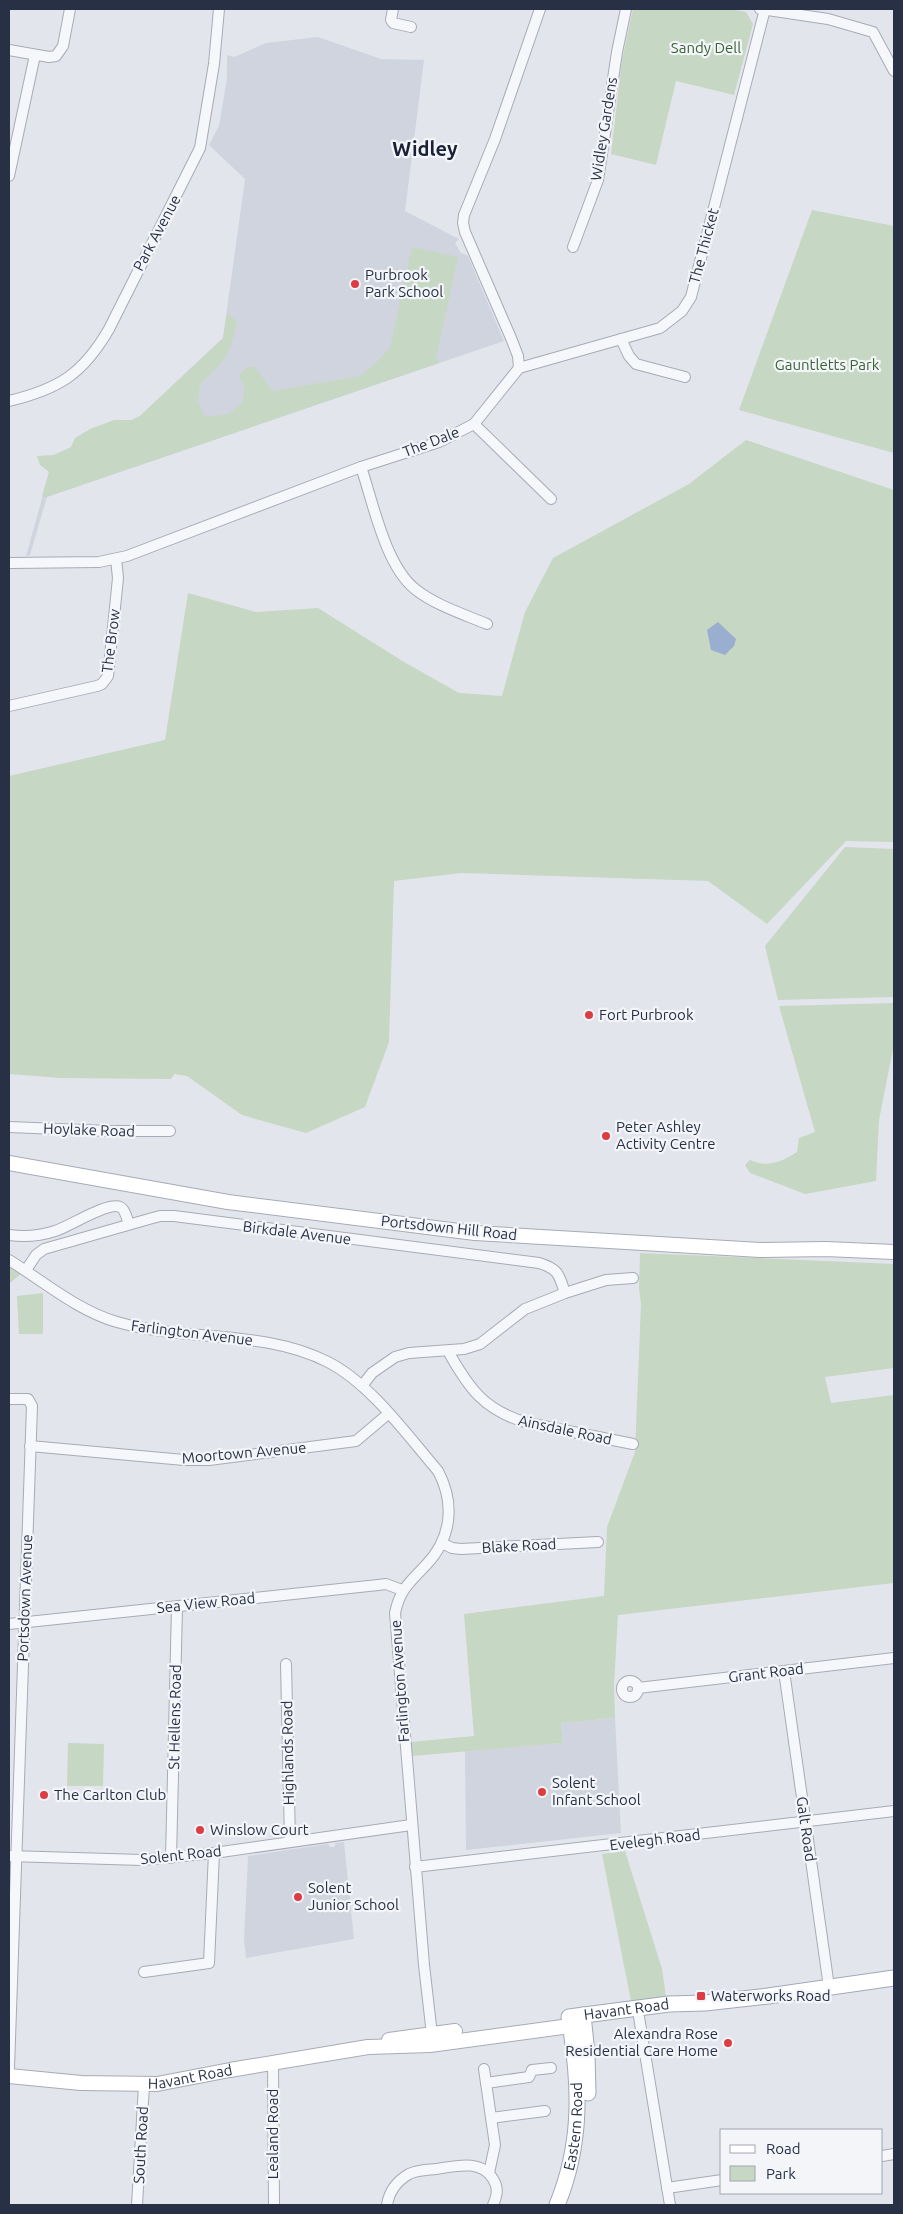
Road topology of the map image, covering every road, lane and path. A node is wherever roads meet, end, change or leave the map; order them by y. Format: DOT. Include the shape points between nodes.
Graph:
graph roads {
  1 [pos="70,9"];
  2 [pos="219,9"];
  3 [pos="393,9"];
  4 [pos="540,9"];
  5 [pos="626,9"];
  6 [pos="763,9"];
  7 [pos="411,27"];
  8 [pos="9,50"];
  9 [pos="35,55"];
  10 [pos="894,71"];
  11 [pos="9,176"];
  12 [pos="573,247"];
  13 [pos="621,339"];
  14 [pos="519,368"];
  15 [pos="685,377"];
  16 [pos="9,401"];
  17 [pos="474,424"];
  18 [pos="361,467"];
  19 [pos="551,498"];
  20 [pos="116,559"];
  21 [pos="9,563"];
  22 [pos="487,624"];
  23 [pos="9,706"];
  24 [pos="9,1127"];
  25 [pos="170,1131"];
  26 [pos="9,1163"];
  27 [pos="129,1224"];
  28 [pos="9,1235"];
  29 [pos="894,1252"];
  30 [pos="9,1260"];
  31 [pos="26,1270"];
  32 [pos="633,1278"];
  33 [pos="565,1293"];
  34 [pos="448,1351"];
  35 [pos="362,1386"];
  36 [pos="9,1399"];
  37 [pos="388,1414"];
  38 [pos="625,1430"];
  39 [pos="30,1446"];
  40 [pos="598,1542"];
  41 [pos="442,1543"];
  42 [pos="402,1590"];
  43 [pos="177,1607"];
  44 [pos="24,1623"];
  45 [pos="9,1624"];
  46 [pos="894,1658"];
  47 [pos="286,1664"];
  48 [pos="784,1671"];
  49 [pos="638,1688"];
  50 [pos="894,1811"];
  51 [pos="805,1822"];
  52 [pos="411,1825"];
  53 [pos="290,1842"];
  54 [pos="214,1853"];
  55 [pos="13,1856"];
  56 [pos="171,1858"];
  57 [pos="415,1868"];
  58 [pos="144,1972"];
  59 [pos="894,1978"];
  60 [pos="829,1987"];
  61 [pos="705,2003"];
  62 [pos="639,2017"];
  63 [pos="577,2020"];
  64 [pos="436,2038"];
  65 [pos="273,2062"];
  66 [pos="9,2068"];
  67 [pos="551,2068"];
  68 [pos="484,2069"];
  69 [pos="9,2076"];
  70 [pos="486,2082"];
  71 [pos="144,2084"];
  72 [pos="545,2111"];
  73 [pos="491,2118"];
  74 [pos="489,2173"];
  75 [pos="720,2180"];
  76 [pos="667,2188"];
  77 [pos="137,2205"];
  78 [pos="274,2205"];
  79 [pos="387,2205"];
  80 [pos="493,2205"];
  81 [pos="557,2205"];
  82 [pos="567,2205"];
  83 [pos="670,2205"];
  1 -- 9 [label="street" via="63,46 56,56"];
  2 -- 16 [label="street, Park Avenue" via="214,64 196,160 155,234 109,329 95,353 74,375 24,398"];
  3 -- 7 [label="street" via="393,23"];
  4 -- 14 [label="street" via="462,223 511,338"];
  5 -- 12 [label="street, Widley Gardens" via="598,180"];
  6 -- 10 [label="street" via="828,19 873,32"];
  6 -- 13 [label="street, The Thicket" via="690,297 682,311 660,328"];
  8 -- 9 [label="street"];
  9 -- 11 [label="street"];
  13 -- 14 [label="street, The Thicket"];
  13 -- 15 [label="street" via="636,364"];
  14 -- 17 [label="street, The Dale"];
  17 -- 18 [label="street, The Dale" via="439,442"];
  17 -- 19 [label="street"];
  18 -- 20 [label="street, The Dale"];
  18 -- 22 [label="street" via="389,553 401,574 422,594"];
  20 -- 21 [label="street, The Dale" via="85,563"];
  20 -- 23 [label="street, The Brow" via="118,578 106,681 97,686"];
  24 -- 25 [label="street, Hoylake Road"];
  26 -- 29 [label="main road, Portsdown Hill Road" via="228,1202 475,1233 760,1250"];
  27 -- 28 [label="street" via="123,1210 115,1206 53,1232"];
  27 -- 31 [label="street, Birkdale Avenue" via="44,1249"];
  27 -- 33 [label="street, Birkdale Avenue" via="174,1216 540,1263 558,1273"];
  30 -- 31 [label="street, Farlington Avenue"];
  31 -- 35 [label="street, Farlington Avenue" via="114,1322 281,1345 329,1363"];
  32 -- 33 [label="street" via="606,1280"];
  33 -- 34 [label="street" via="525,1310 480,1344"];
  34 -- 35 [label="street" via="395,1357 372,1373"];
  34 -- 38 [label="street, Ainsdale Road" via="477,1394 494,1410 511,1418 628,1443"];
  35 -- 37 [label="street, Farlington Avenue"];
  36 -- 39 [label="street, Portsdown Avenue" via="28,1399 32,1406"];
  37 -- 39 [label="street, Moortown Avenue" via="356,1441 208,1460"];
  37 -- 41 [label="street, Farlington Avenue" via="444,1481 450,1504"];
  39 -- 44 [label="street, Portsdown Avenue"];
  40 -- 41 [label="street, Blake Road" via="461,1548"];
  41 -- 42 [label="street, Farlington Avenue"];
  42 -- 43 [label="street, Sea View Road" via="386,1584"];
  42 -- 52 [label="street, Farlington Avenue" via="395,1613"];
  43 -- 44 [label="street, Sea View Road"];
  43 -- 56 [label="street, St Hellens Road"];
  44 -- 45 [label="street, Sea View Road"];
  44 -- 55 [label="street, Portsdown Avenue"];
  46 -- 48 [label="street, Grant Road"];
  47 -- 53 [label="street, Highlands Road"];
  48 -- 49 [label="street, Grant Road"];
  48 -- 51 [label="street, Galt Road"];
  50 -- 51 [label="street, Evelegh Road"];
  51 -- 57 [label="street, Evelegh Road"];
  51 -- 60 [label="street, Galt Road"];
  52 -- 53 [label="street, Solent Road"];
  52 -- 57 [label="street, Farlington Avenue"];
  53 -- 54 [label="street, Solent Road"];
  54 -- 56 [label="street, Solent Road"];
  54 -- 58 [label="street" via="209,1963"];
  55 -- 56 [label="street, Solent Road"];
  55 -- 66 [label="street, Portsdown Avenue"];
  57 -- 64 [label="street, Farlington Avenue"];
  59 -- 60 [label="main road, Havant Road"];
  60 -- 61 [label="main road, Havant Road"];
  61 -- 62 [label="main road, Havant Road"];
  61 -- 63 [label="main road, Havant Road" via="669,2004"];
  62 -- 63 [label="main road, Havant Road"];
  62 -- 76 [label="street"];
  63 -- 64 [label="main road, Havant Road"];
  63 -- 81 [label="main road, Eastern Road" via="578,2119 569,2168"];
  63 -- 82 [label="main road, Eastern Road" via="588,2080 586,2129 579,2168"];
  64 -- 65 [label="main road, Havant Road" via="405,2047 370,2047"];
  65 -- 71 [label="main road, Havant Road"];
  65 -- 78 [label="street, Lealand Road"];
  67 -- 70 [label="street" via="532,2070 529,2077"];
  68 -- 70 [label="street"];
  69 -- 71 [label="main road, Havant Road"];
  70 -- 73 [label="street"];
  71 -- 77 [label="street, South Road"];
  72 -- 73 [label="street"];
  73 -- 74 [label="street" via="495,2145"];
  74 -- 79 [label="street" via="480,2167 460,2165 410,2174 396,2185"];
  74 -- 80 [label="street" via="497,2190"];
  75 -- 76 [label="street"];
  76 -- 83 [label="street"];
}
